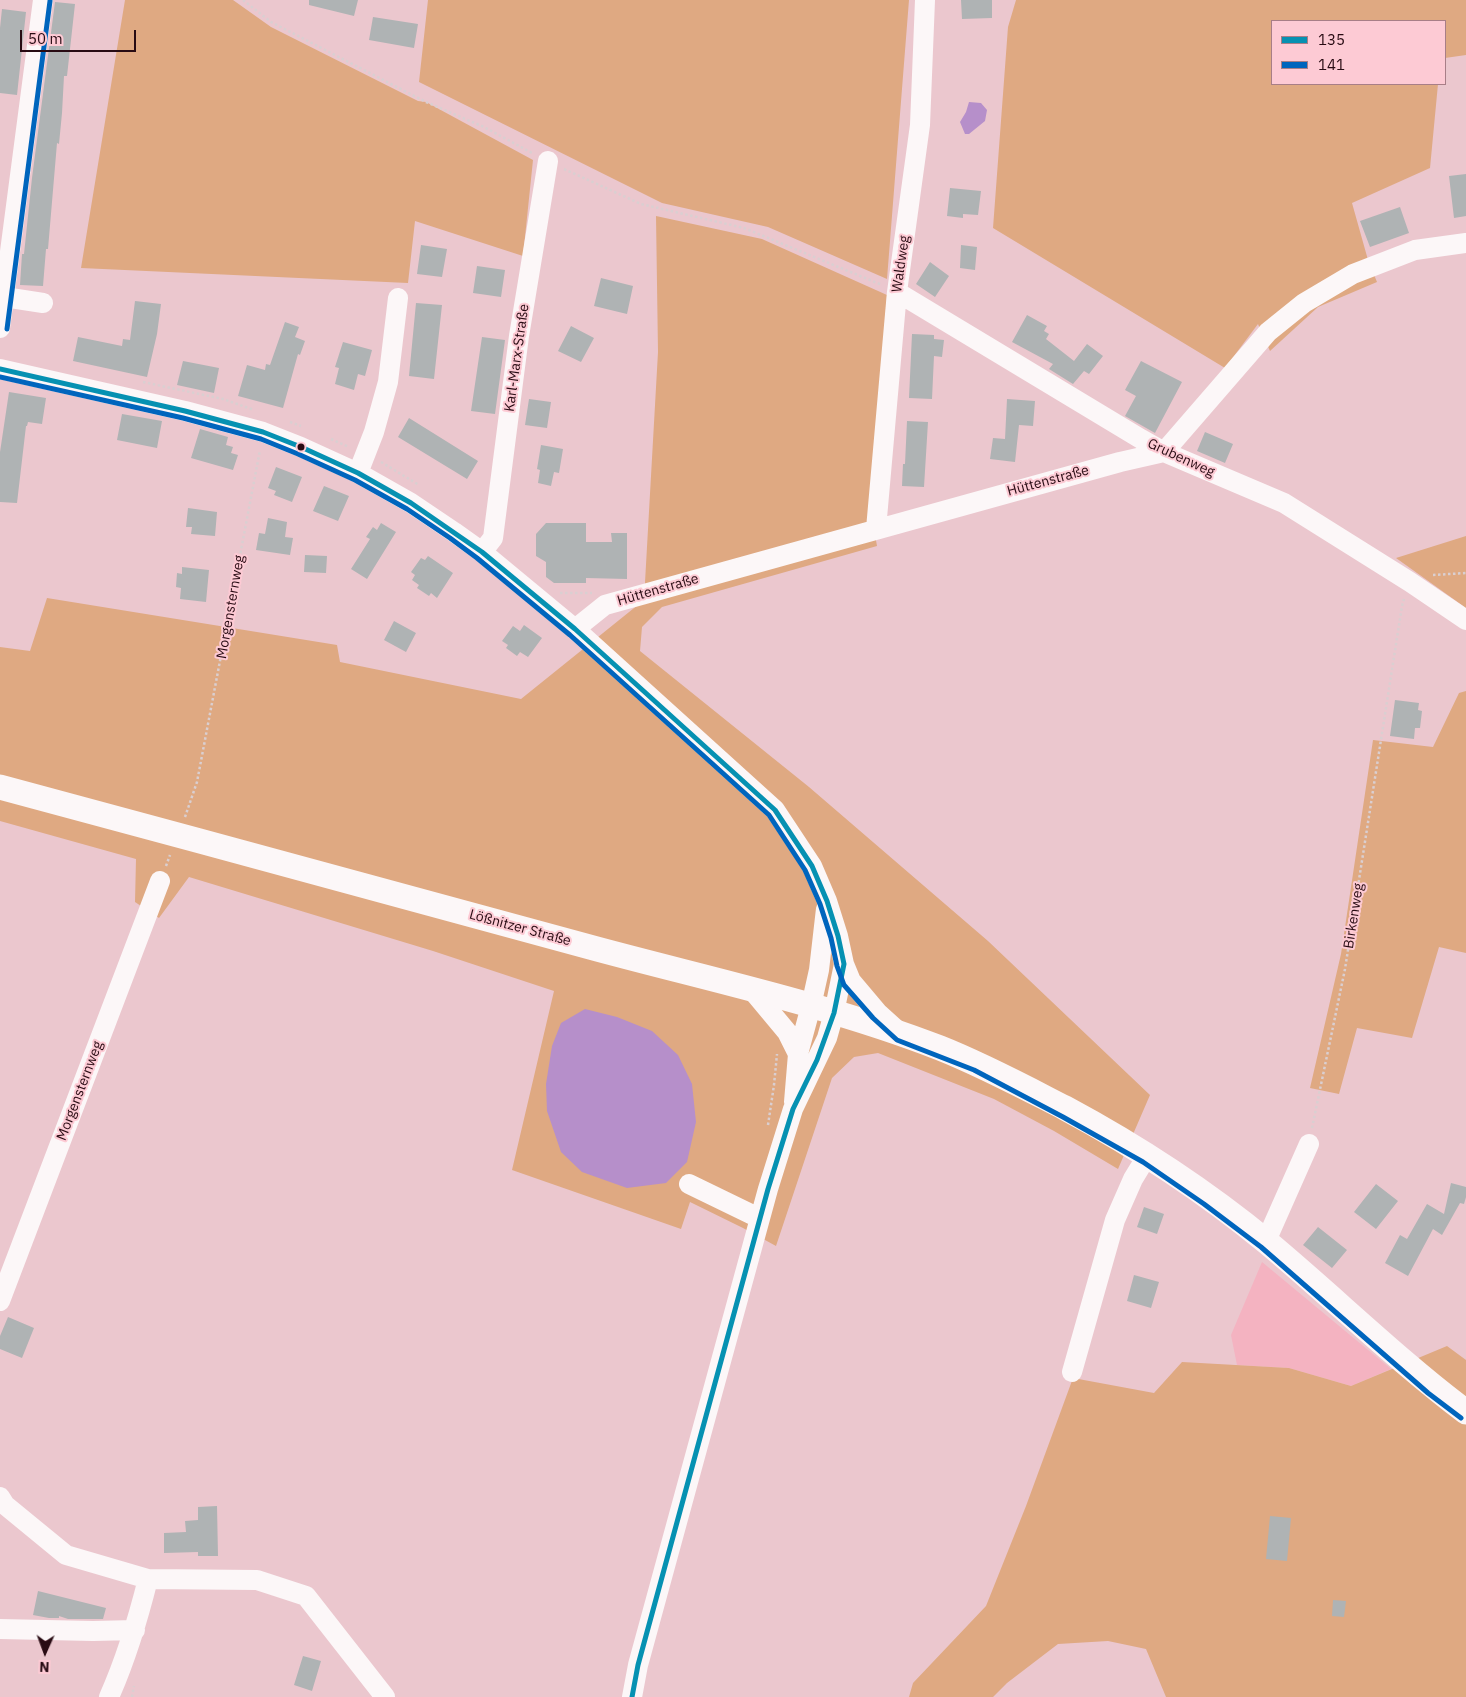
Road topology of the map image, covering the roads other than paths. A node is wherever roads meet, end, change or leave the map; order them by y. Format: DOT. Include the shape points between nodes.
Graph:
graph roads {
  1 [pos="43,0"];
  2 [pos="925,0"];
  3 [pos="548,162"];
  4 [pos="1466,243"];
  5 [pos="897,292"];
  6 [pos="4,297"];
  7 [pos="398,298"];
  8 [pos="43,303"];
  9 [pos="0,328"];
  10 [pos="0,369"];
  11 [pos="1164,452"];
  12 [pos="358,473"];
  13 [pos="876,529"];
  14 [pos="482,552"];
  15 [pos="1466,620"];
  16 [pos="575,630"];
  17 [pos="0,787"];
  18 [pos="160,881"];
  19 [pos="827,901"];
  20 [pos="844,964"];
  21 [pos="752,990"];
  22 [pos="823,1009"];
  23 [pos="902,1034"];
  24 [pos="798,1054"];
  25 [pos="793,1109"];
  26 [pos="1308,1144"];
  27 [pos="1147,1156"];
  28 [pos="689,1184"];
  29 [pos="760,1218"];
  30 [pos="1266,1242"];
  31 [pos="0,1301"];
  32 [pos="1072,1372"];
  33 [pos="1466,1412"];
  34 [pos="0,1497"];
  35 [pos="148,1579"];
  36 [pos="0,1629"];
  37 [pos="135,1630"];
  38 [pos="109,1697"];
  39 [pos="385,1697"];
  40 [pos="632,1697"];
  1 -- 6 [label="street"];
  2 -- 5 [label="street, Waldweg" via="920,125"];
  3 -- 14 [label="street, Karl-Marx-Straße" via="519,336 492,538"];
  4 -- 11 [label="street" via="1415,250 1353,274 1304,303 1268,332"];
  5 -- 11 [label="street, Grubenweg"];
  5 -- 13 [label="street, Waldweg"];
  6 -- 8 [label="street"];
  6 -- 9 [label="street"];
  7 -- 12 [label="street" via="388,382"];
  10 -- 12 [label="street" via="263,432"];
  11 -- 13 [label="street, Hüttenstraße"];
  11 -- 15 [label="street, Grubenweg" via="1284,503 1419,579"];
  12 -- 14 [label="street" via="411,503"];
  13 -- 16 [label="street, Hüttenstraße" via="605,605"];
  14 -- 16 [label="street"];
  16 -- 19 [label="street" via="774,810 812,866"];
  17 -- 21 [label="main road, Lößnitzer Straße"];
  18 -- 31 [label="street, Morgensternweg"];
  19 -- 20 [label="street"];
  19 -- 22 [label="street" via="819,970"];
  20 -- 22 [label="street"];
  20 -- 23 [label="street" via="861,994"];
  21 -- 22 [label="main road, Lößnitzer Straße"];
  21 -- 24 [label="street" via="787,1032"];
  22 -- 23 [label="main road, Lößnitzer Straße"];
  22 -- 24 [label="street"];
  22 -- 25 [label="street" via="817,1060"];
  23 -- 27 [label="main road, Lößnitzer Straße" via="977,1063"];
  24 -- 25 [label="street"];
  25 -- 29 [label="street"];
  26 -- 30 [label="street"];
  27 -- 30 [label="main road"];
  27 -- 32 [label="street" via="1115,1220"];
  28 -- 29 [label="street"];
  29 -- 40 [label="street"];
  30 -- 33 [label="main road"];
  34 -- 35 [label="street" via="4,1505 66,1555"];
  35 -- 37 [label="street"];
  35 -- 39 [label="street" via="257,1580 306,1596"];
  36 -- 37 [label="street"];
  37 -- 38 [label="street"];
}
